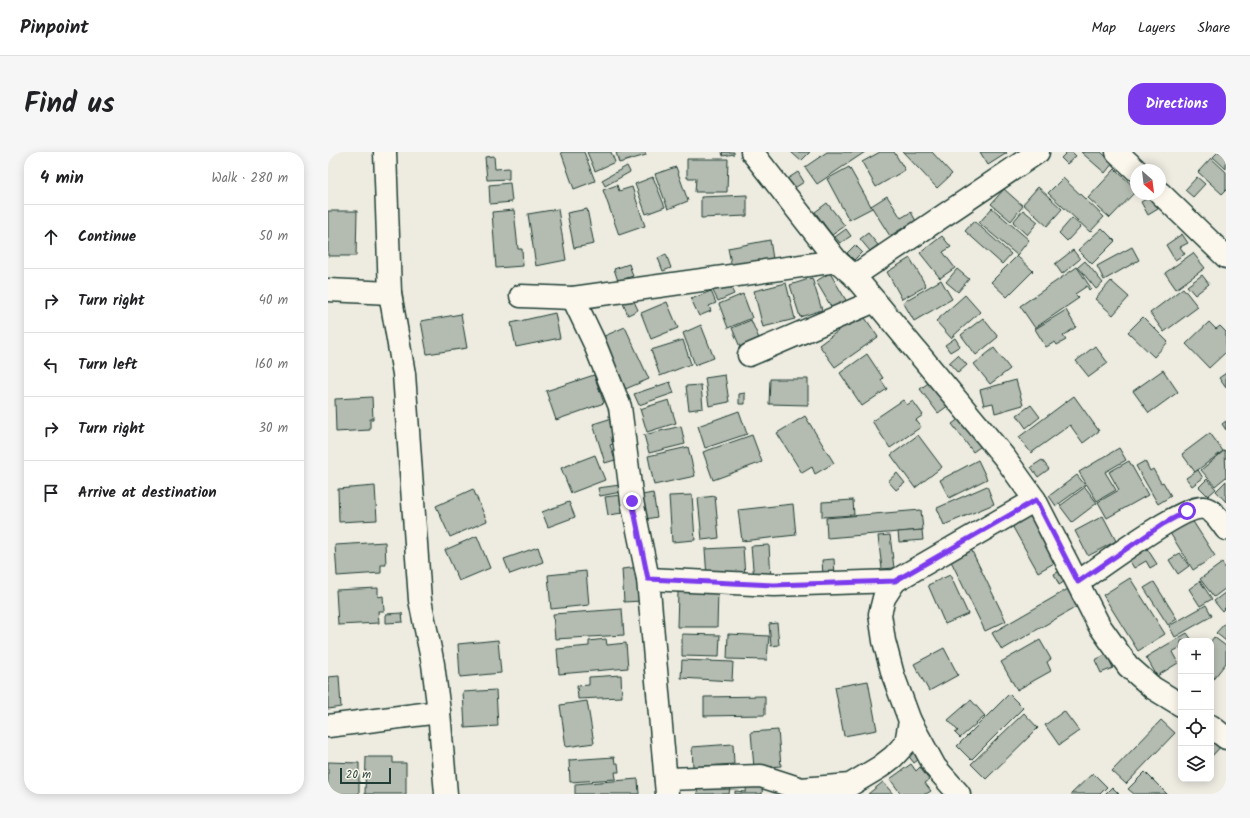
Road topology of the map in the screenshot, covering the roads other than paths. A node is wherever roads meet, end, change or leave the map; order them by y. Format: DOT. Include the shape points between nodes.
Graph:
graph roads {
  1 [pos="385,152"];
  2 [pos="752,152"];
  3 [pos="1038,152"];
  4 [pos="1117,152"];
  5 [pos="1130,164"];
  6 [pos="1166,199"];
  7 [pos="1226,257"];
  8 [pos="837,261"];
  9 [pos="854,276"];
  10 [pos="328,290"];
  11 [pos="390,293"];
  12 [pos="521,296"];
  13 [pos="573,298"];
  14 [pos="875,301"];
  15 [pos="749,355"];
  16 [pos="1036,500"];
  17 [pos="1226,529"];
  18 [pos="648,579"];
  19 [pos="895,581"];
  20 [pos="1078,582"];
  21 [pos="1178,703"];
  22 [pos="439,712"];
  23 [pos="910,721"];
  24 [pos="328,726"];
  25 [pos="1214,728"];
  26 [pos="1226,738"];
  27 [pos="667,787"];
  28 [pos="850,789"];
  29 [pos="446,794"];
  30 [pos="959,794"];
  1 -- 11 [label="street"];
  2 -- 8 [label="street"];
  3 -- 9 [label="street"];
  4 -- 5 [label="street"];
  6 -- 7 [label="street"];
  8 -- 9 [label="street"];
  8 -- 13 [label="street"];
  9 -- 14 [label="street"];
  10 -- 11 [label="street"];
  11 -- 22 [label="street" via="404,374 420,600 433,664"];
  12 -- 13 [label="street"];
  13 -- 18 [label="street" via="620,407 632,501"];
  14 -- 15 [label="street"];
  14 -- 16 [label="street" via="1005,458"];
  16 -- 19 [label="street"];
  16 -- 20 [label="street"];
  17 -- 20 [label="street" via="1211,510 1202,507 1187,511 1163,524"];
  18 -- 19 [label="street" via="774,585"];
  18 -- 27 [label="street"];
  19 -- 23 [label="street" via="884,598 880,614 893,675"];
  20 -- 21 [label="street" via="1099,625 1128,666 1153,688"];
  22 -- 24 [label="street"];
  22 -- 29 [label="street"];
  23 -- 28 [label="street" via="906,743 880,767"];
  23 -- 30 [label="street" via="935,767"];
  25 -- 26 [label="street"];
  27 -- 28 [label="street" via="761,776 801,789"];
}
